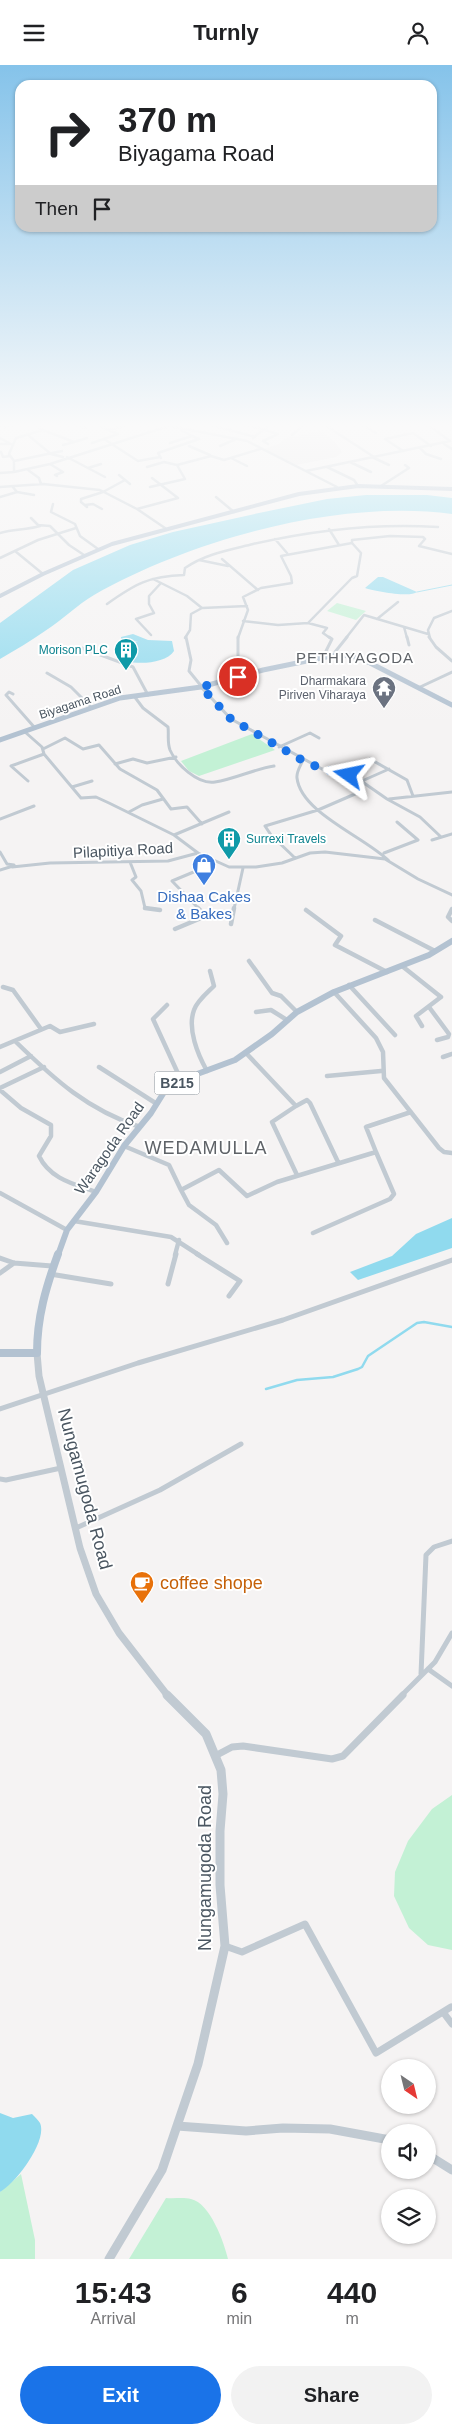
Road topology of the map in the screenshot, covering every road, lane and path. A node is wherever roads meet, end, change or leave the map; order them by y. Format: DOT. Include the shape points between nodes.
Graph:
graph roads {
  1 [pos="35,527"];
  2 [pos="52,527"];
  3 [pos="350,527"];
  4 [pos="76,528"];
  5 [pos="165,528"];
  6 [pos="329,529"];
  7 [pos="0,533"];
  8 [pos="58,533"];
  9 [pos="275,539"];
  10 [pos="352,543"];
  11 [pos="339,545"];
  12 [pos="98,549"];
  13 [pos="15,551"];
  14 [pos="287,553"];
  15 [pos="452,554"];
  16 [pos="84,555"];
  17 [pos="0,558"];
  18 [pos="222,559"];
  19 [pos="199,560"];
  20 [pos="229,567"];
  21 [pos="43,574"];
  22 [pos="153,579"];
  23 [pos="161,583"];
  24 [pos="258,590"];
  25 [pos="0,597"];
  26 [pos="398,602"];
  27 [pos="107,603"];
  28 [pos="247,606"];
  29 [pos="202,608"];
  30 [pos="452,611"];
  31 [pos="377,619"];
  32 [pos="243,621"];
  33 [pos="308,623"];
  34 [pos="404,627"];
  35 [pos="428,634"];
  36 [pos="151,635"];
  37 [pos="409,645"];
  38 [pos="79,647"];
  39 [pos="334,655"];
  40 [pos="452,661"];
  41 [pos="452,672"];
  42 [pos="47,673"];
  43 [pos="250,673"];
  44 [pos="201,687"];
  45 [pos="418,688"];
  46 [pos="13,693"];
  47 [pos="148,695"];
  48 [pos="134,696"];
  49 [pos="452,705"];
  50 [pos="90,707"];
  51 [pos="35,728"];
  52 [pos="25,732"];
  53 [pos="319,738"];
  54 [pos="0,740"];
  55 [pos="279,747"];
  56 [pos="43,749"];
  57 [pos="44,754"];
  58 [pos="176,757"];
  59 [pos="302,760"];
  60 [pos="367,761"];
  61 [pos="115,764"];
  62 [pos="274,766"];
  63 [pos="388,769"];
  64 [pos="28,781"];
  65 [pos="92,781"];
  66 [pos="362,781"];
  67 [pos="72,787"];
  68 [pos="452,792"];
  69 [pos="355,794"];
  70 [pos="413,796"];
  71 [pos="163,799"];
  72 [pos="387,799"];
  73 [pos="34,806"];
  74 [pos="318,810"];
  75 [pos="129,812"];
  76 [pos="229,812"];
  77 [pos="0,819"];
  78 [pos="397,822"];
  79 [pos="202,824"];
  80 [pos="452,834"];
  81 [pos="174,835"];
  82 [pos="440,836"];
  83 [pos="432,840"];
  84 [pos="0,853"];
  85 [pos="198,853"];
  86 [pos="384,853"];
  87 [pos="295,858"];
  88 [pos="212,859"];
  89 [pos="389,861"];
  90 [pos="130,862"];
  91 [pos="14,865"];
  92 [pos="243,868"];
  93 [pos="0,870"];
  94 [pos="452,895"];
  95 [pos="452,909"];
  96 [pos="160,910"];
  97 [pos="306,910"];
  98 [pos="375,920"];
  99 [pos="452,921"];
  100 [pos="231,924"];
  101 [pos="176,929"];
  102 [pos="452,941"];
  103 [pos="435,951"];
  104 [pos="249,961"];
  105 [pos="402,967"];
  106 [pos="210,971"];
  107 [pos="387,972"];
  108 [pos="349,985"];
  109 [pos="3,987"];
  110 [pos="334,992"];
  111 [pos="167,1005"];
  112 [pos="429,1007"];
  113 [pos="256,1012"];
  114 [pos="297,1012"];
  115 [pos="287,1020"];
  116 [pos="94,1024"];
  117 [pos="422,1026"];
  118 [pos="41,1029"];
  119 [pos="395,1035"];
  120 [pos="437,1041"];
  121 [pos="16,1042"];
  122 [pos="0,1047"];
  123 [pos="246,1053"];
  124 [pos="452,1054"];
  125 [pos="31,1056"];
  126 [pos="444,1057"];
  127 [pos="44,1067"];
  128 [pos="99,1067"];
  129 [pos="207,1071"];
  130 [pos="381,1071"];
  131 [pos="0,1072"];
  132 [pos="328,1076"];
  133 [pos="181,1080"];
  134 [pos="0,1089"];
  135 [pos="157,1104"];
  136 [pos="296,1105"];
  137 [pos="411,1112"];
  138 [pos="140,1127"];
  139 [pos="124,1146"];
  140 [pos="376,1152"];
  141 [pos="452,1153"];
  142 [pos="338,1162"];
  143 [pos="296,1175"];
  144 [pos="181,1190"];
  145 [pos="96,1192"];
  146 [pos="0,1193"];
  147 [pos="74,1221"];
  148 [pos="67,1230"];
  149 [pos="313,1233"];
  150 [pos="179,1240"];
  151 [pos="227,1243"];
  152 [pos="0,1258"];
  153 [pos="452,1260"];
  154 [pos="14,1263"];
  155 [pos="52,1266"];
  156 [pos="0,1273"];
  157 [pos="50,1274"];
  158 [pos="111,1284"];
  159 [pos="168,1284"];
  160 [pos="229,1296"];
  161 [pos="0,1353"];
  162 [pos="37,1353"];
  163 [pos="44,1395"];
  164 [pos="1,1408"];
  165 [pos="241,1444"];
  166 [pos="61,1468"];
  167 [pos="0,1479"];
  168 [pos="76,1528"];
  169 [pos="452,1541"];
  170 [pos="452,1633"];
  171 [pos="428,1669"];
  172 [pos="421,1674"];
  173 [pos="452,1686"];
  174 [pos="215,1756"];
  175 [pos="225,1946"];
  176 [pos="450,2007"];
  177 [pos="442,2012"];
  178 [pos="452,2024"];
  179 [pos="178,2126"];
  180 [pos="381,2138"];
  181 [pos="436,2160"];
  182 [pos="452,2170"];
  183 [pos="109,2259"];
  1 -- 7 [label="street"];
  2 -- 8 [label="street"];
  3 -- 6 [label="street"];
  4 -- 8 [label="street"];
  4 -- 12 [label="street" via="80,536"];
  5 -- 12 [label="main road"];
  6 -- 9 [label="street"];
  6 -- 11 [label="street"];
  8 -- 13 [label="street"];
  8 -- 16 [label="street"];
  9 -- 14 [label="street"];
  9 -- 19 [label="street"];
  10 -- 11 [label="street"];
  10 -- 15 [label="street" via="378,537 413,536 425,538 419,546"];
  10 -- 33 [label="street" via="361,553 358,573"];
  11 -- 14 [label="street"];
  12 -- 16 [label="main road"];
  13 -- 17 [label="street"];
  13 -- 21 [label="street"];
  14 -- 24 [label="street" via="281,555 292,583"];
  16 -- 21 [label="main road"];
  18 -- 20 [label="street"];
  19 -- 20 [label="street"];
  19 -- 22 [label="street" via="185,567 186,573 181,576"];
  20 -- 24 [label="street"];
  21 -- 25 [label="main road"];
  22 -- 23 [label="street"];
  22 -- 27 [label="street" via="128,589"];
  23 -- 29 [label="street"];
  23 -- 36 [label="street" via="149,597 149,606 154,613 136,619"];
  24 -- 28 [label="street" via="243,597"];
  26 -- 31 [label="street"];
  28 -- 29 [label="street"];
  28 -- 32 [label="street"];
  29 -- 44 [label="street" via="191,614 190,630 185,638 191,660 189,671"];
  30 -- 35 [label="street" via="443,617 434,617 429,623"];
  31 -- 34 [label="street"];
  31 -- 39 [label="street" via="364,615"];
  32 -- 33 [label="street" via="278,625"];
  32 -- 43 [label="street" via="238,635 238,660"];
  33 -- 39 [label="street" via="327,628 323,633 332,639 326,651"];
  34 -- 35 [label="street"];
  34 -- 37 [label="street"];
  35 -- 40 [label="street" via="433,646"];
  38 -- 47 [label="street" via="132,667"];
  39 -- 43 [label="main road, Biyagama Road"];
  39 -- 45 [label="main road, Biyagama Road" via="361,659"];
  41 -- 45 [label="street"];
  42 -- 50 [label="street" via="71,687"];
  43 -- 44 [label="main road, Biyagama Road"];
  44 -- 47 [label="main road, Biyagama Road"];
  44 -- 55 [label="street" via="231,719"];
  45 -- 49 [label="main road, Biyagama Road"];
  46 -- 51 [label="street" via="6,695"];
  47 -- 48 [label="main road, Biyagama Road"];
  48 -- 50 [label="main road, Biyagama Road"];
  48 -- 58 [label="street" via="143,708 168,727 168,741"];
  50 -- 51 [label="main road, Biyagama Road"];
  51 -- 52 [label="main road, Biyagama Road"];
  52 -- 54 [label="main road, Biyagama Road"];
  52 -- 56 [label="street"];
  53 -- 55 [label="street" via="310,733"];
  55 -- 59 [label="street"];
  56 -- 57 [label="street"];
  56 -- 61 [label="street" via="65,738 83,749 99,745"];
  57 -- 64 [label="street" via="12,765"];
  57 -- 67 [label="street"];
  58 -- 61 [label="street" via="147,763 133,759"];
  58 -- 62 [label="street" via="188,772 213,783"];
  59 -- 66 [label="street"];
  59 -- 74 [label="street" via="296,778 303,796"];
  60 -- 63 [label="street" via="370,759"];
  61 -- 71 [label="street" via="157,790"];
  63 -- 66 [label="street"];
  63 -- 70 [label="street" via="409,781"];
  65 -- 67 [label="street"];
  66 -- 72 [label="street"];
  67 -- 75 [label="street" via="83,799 96,797"];
  68 -- 70 [label="street"];
  69 -- 74 [label="street"];
  70 -- 72 [label="street"];
  71 -- 75 [label="street"];
  71 -- 79 [label="street" via="172,809 190,809"];
  72 -- 82 [label="street" via="420,817"];
  73 -- 77 [label="street"];
  74 -- 86 [label="street"];
  74 -- 87 [label="street" via="265,826 268,833"];
  75 -- 81 [label="street"];
  76 -- 79 [label="street"];
  78 -- 86 [label="street" via="418,840"];
  79 -- 81 [label="street"];
  80 -- 82 [label="street"];
  81 -- 85 [label="street"];
  82 -- 83 [label="street"];
  84 -- 91 [label="street" via="7,864"];
  85 -- 88 [label="street"];
  85 -- 90 [label="street, Pilapitiya Road" via="168,861"];
  86 -- 89 [label="street"];
  87 -- 89 [label="street" via="320,851"];
  87 -- 92 [label="street" via="272,865"];
  88 -- 92 [label="street" via="229,867"];
  88 -- 101 [label="street" via="196,871 172,881 206,916"];
  89 -- 94 [label="street"];
  90 -- 91 [label="street, Pilapitiya Road" via="12,867"];
  90 -- 96 [label="street" via="136,877 132,880 142,894 145,908"];
  91 -- 93 [label="street, Pilapitiya Road"];
  92 -- 100 [label="street"];
  95 -- 99 [label="street" via="448,917"];
  97 -- 107 [label="street" via="340,936 335,945"];
  98 -- 103 [label="street"];
  102 -- 103 [label="main road, Waragoda Road / B215"];
  103 -- 105 [label="main road, Waragoda Road / B215"];
  104 -- 114 [label="street" via="272,993 281,996"];
  105 -- 107 [label="main road, Waragoda Road / B215"];
  105 -- 112 [label="street" via="441,997"];
  106 -- 129 [label="street" via="214,986 195,1009 193,1020 198,1057"];
  107 -- 108 [label="main road, Waragoda Road / B215"];
  108 -- 110 [label="main road, Waragoda Road / B215"];
  108 -- 119 [label="street"];
  109 -- 118 [label="street" via="13,991"];
  110 -- 114 [label="main road, Waragoda Road / B215"];
  110 -- 130 [label="street" via="381,1045 384,1053"];
  111 -- 133 [label="street" via="153,1019"];
  112 -- 117 [label="street" via="416,1016"];
  112 -- 120 [label="street" via="449,1034"];
  113 -- 115 [label="street" via="271,1010"];
  114 -- 115 [label="main road, Waragoda Road / B215"];
  115 -- 123 [label="main road, Waragoda Road / B215"];
  116 -- 118 [label="street" via="60,1031 50,1026"];
  118 -- 121 [label="street"];
  121 -- 122 [label="street"];
  121 -- 125 [label="street"];
  123 -- 129 [label="main road, Waragoda Road / B215"];
  123 -- 136 [label="street"];
  124 -- 126 [label="street"];
  125 -- 127 [label="street"];
  125 -- 131 [label="street"];
  127 -- 134 [label="street"];
  127 -- 138 [label="street" via="111,1117"];
  128 -- 135 [label="street"];
  129 -- 133 [label="main road, Waragoda Road / B215"];
  130 -- 132 [label="street"];
  130 -- 137 [label="street"];
  133 -- 135 [label="main road, Waragoda Road / B215" via="166,1089"];
  134 -- 145 [label="street" via="22,1109 51,1125 51,1136 39,1156 48,1172"];
  135 -- 138 [label="main road, Waragoda Road / B215"];
  136 -- 142 [label="street" via="307,1100 310,1103"];
  136 -- 143 [label="street" via="272,1122"];
  137 -- 140 [label="street" via="366,1127"];
  137 -- 141 [label="street" via="439,1148"];
  138 -- 139 [label="main road, Waragoda Road / B215"];
  139 -- 144 [label="street" via="169,1165"];
  139 -- 145 [label="main road, Waragoda Road / B215"];
  140 -- 142 [label="street"];
  140 -- 149 [label="street" via="394,1194 390,1199"];
  142 -- 143 [label="street"];
  143 -- 144 [label="street" via="247,1195 219,1170"];
  144 -- 151 [label="street" via="189,1205 216,1225"];
  145 -- 147 [label="main road, Waragoda Road / B215"];
  146 -- 148 [label="street"];
  147 -- 148 [label="main road, Waragoda Road / B215"];
  147 -- 150 [label="street" via="146,1231"];
  148 -- 155 [label="main road, Waragoda Road / B215"];
  150 -- 159 [label="street"];
  150 -- 160 [label="street" via="240,1281"];
  152 -- 154 [label="street"];
  153 -- 163 [label="street" via="283,1320"];
  154 -- 155 [label="street"];
  154 -- 156 [label="street"];
  155 -- 157 [label="main road, Waragoda Road / B215"];
  157 -- 158 [label="street"];
  157 -- 162 [label="main road, Waragoda Road / B215" via="37,1328"];
  161 -- 162 [label="main road"];
  162 -- 163 [label="street, Nungamugoda Road"];
  163 -- 164 [label="street"];
  163 -- 166 [label="street, Nungamugoda Road"];
  165 -- 168 [label="street" via="186,1478 124,1509"];
  166 -- 167 [label="street"];
  166 -- 168 [label="street, Nungamugoda Road"];
  168 -- 174 [label="street, Nungamugoda Road" via="96,1594 119,1633 161,1689 206,1734"];
  169 -- 172 [label="street" via="435,1545 426,1555"];
  170 -- 171 [label="street"];
  171 -- 172 [label="street"];
  171 -- 173 [label="street"];
  172 -- 174 [label="street" via="343,1756 332,1759 243,1746 232,1747"];
  174 -- 175 [label="street, Nungamugoda Road" via="223,1794 220,1885"];
  175 -- 177 [label="street" via="242,1952 306,1924 376,2053"];
  175 -- 179 [label="street, Nungamugoda Road" via="198,2064"];
  176 -- 177 [label="street"];
  177 -- 178 [label="street"];
  179 -- 180 [label="street" via="246,2131 330,2129"];
  179 -- 183 [label="street, Nungamugoda Road" via="162,2170"];
  181 -- 182 [label="street"];
}
